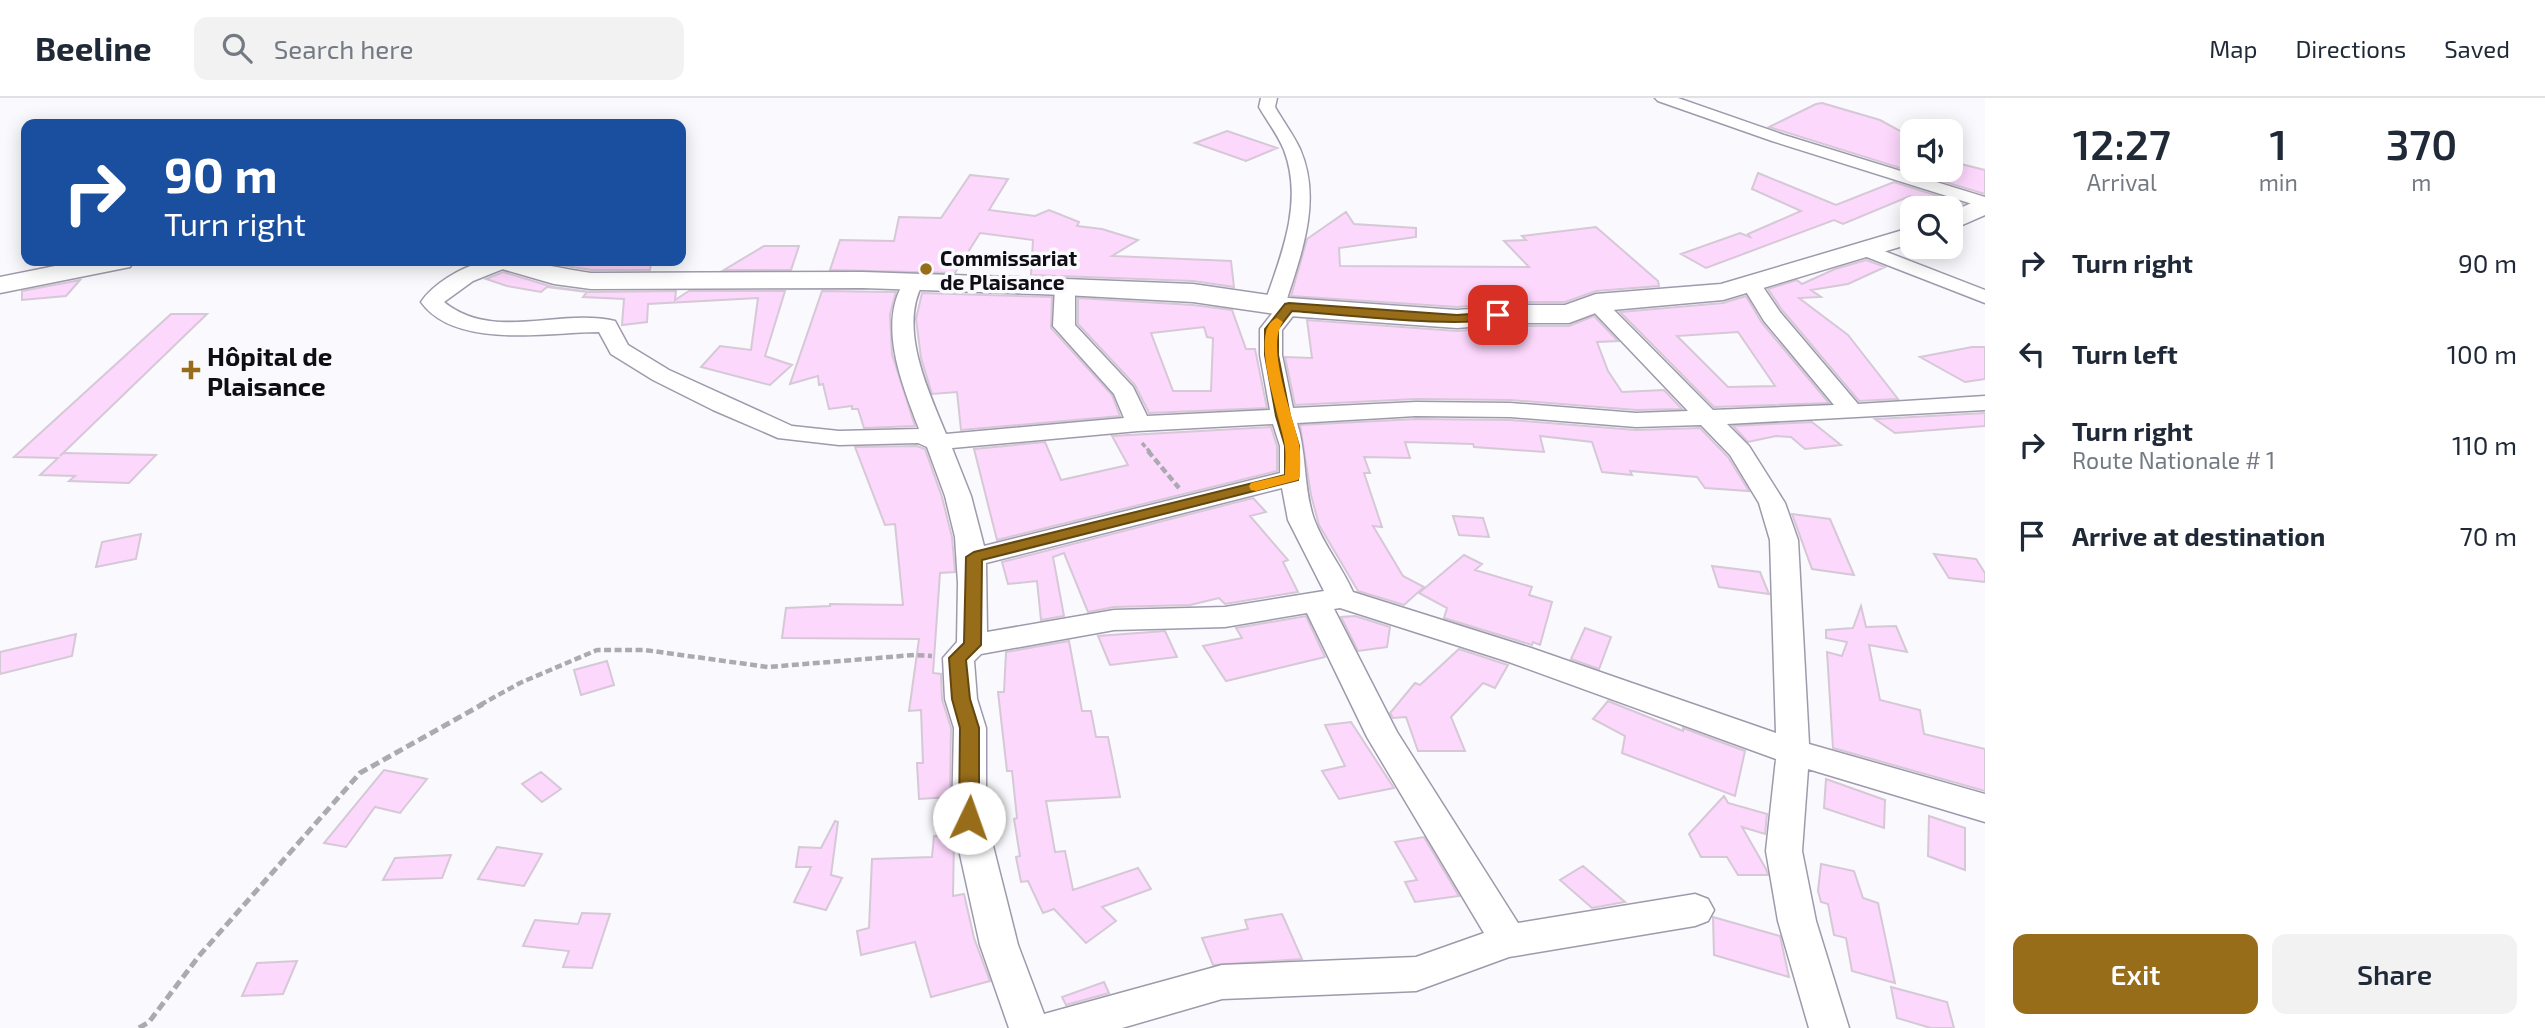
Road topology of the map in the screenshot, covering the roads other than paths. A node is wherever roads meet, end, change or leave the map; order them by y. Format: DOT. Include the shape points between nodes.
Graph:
graph roads {
  1 [pos="1269,98"];
  2 [pos="1663,98"];
  3 [pos="1716,103"];
  4 [pos="1698,111"];
  5 [pos="1985,204"];
  6 [pos="1963,216"];
  7 [pos="1900,239"];
  8 [pos="1866,250"];
  9 [pos="95,266"];
  10 [pos="484,266"];
  11 [pos="522,266"];
  12 [pos="913,283"];
  13 [pos="0,285"];
  14 [pos="1752,285"];
  15 [pos="1065,287"];
  16 [pos="1985,297"];
  17 [pos="1596,303"];
  18 [pos="1282,306"];
  19 [pos="1985,403"];
  20 [pos="1852,412"];
  21 [pos="1283,416"];
  22 [pos="1705,417"];
  23 [pos="1134,424"];
  24 [pos="936,442"];
  25 [pos="1293,477"];
  26 [pos="974,557"];
  27 [pos="1329,601"];
  28 [pos="965,652"];
  29 [pos="1793,752"];
  30 [pos="1985,808"];
  31 [pos="1695,910"];
  32 [pos="1509,941"];
  33 [pos="1029,1028"];
  34 [pos="1056,1028"];
  35 [pos="1829,1028"];
  1 -- 18 [label="street" via="1267,107 1293,151 1301,183 1301,224"];
  2 -- 4 [label="street"];
  3 -- 4 [label="street"];
  4 -- 5 [label="street"];
  5 -- 6 [label="main road"];
  7 -- 8 [label="main road"];
  8 -- 14 [label="main road"];
  8 -- 16 [label="street"];
  9 -- 13 [label="main road"];
  10 -- 24 [label="street" via="431,302 456,321 505,328 607,326 619,349 661,375 787,433 839,439 920,436"];
  11 -- 12 [label="main road" via="591,281"];
  12 -- 15 [label="main road"];
  12 -- 24 [label="street" via="904,299 908,356"];
  14 -- 17 [label="main road" via="1723,292"];
  14 -- 20 [label="street"];
  15 -- 18 [label="main road" via="1193,293"];
  15 -- 23 [label="street" via="1063,326 1125,392"];
  17 -- 18 [label="main road" via="1569,314 1457,318"];
  17 -- 22 [label="street"];
  18 -- 21 [label="street" via="1271,329"];
  19 -- 20 [label="street"];
  20 -- 22 [label="street"];
  21 -- 22 [label="street" via="1416,409 1510,410 1636,420"];
  21 -- 23 [label="street"];
  21 -- 25 [label="street" via="1292,446"];
  22 -- 29 [label="street" via="1756,474 1784,540"];
  23 -- 24 [label="street"];
  24 -- 26 [label="street"];
  25 -- 26 [label="street"];
  25 -- 27 [label="street" via="1301,520 1331,572"];
  26 -- 28 [label="street"];
  27 -- 28 [label="street" via="1225,617 1114,620"];
  27 -- 29 [label="street" via="1520,655"];
  27 -- 32 [label="street" via="1383,737"];
  28 -- 33 [label="street" via="961,699 970,728 969,818 999,945"];
  29 -- 30 [label="street"];
  29 -- 35 [label="street" via="1784,851 1797,922"];
  31 -- 32 [label="street"];
  32 -- 34 [label="street" via="1416,974 1222,982"];
}
